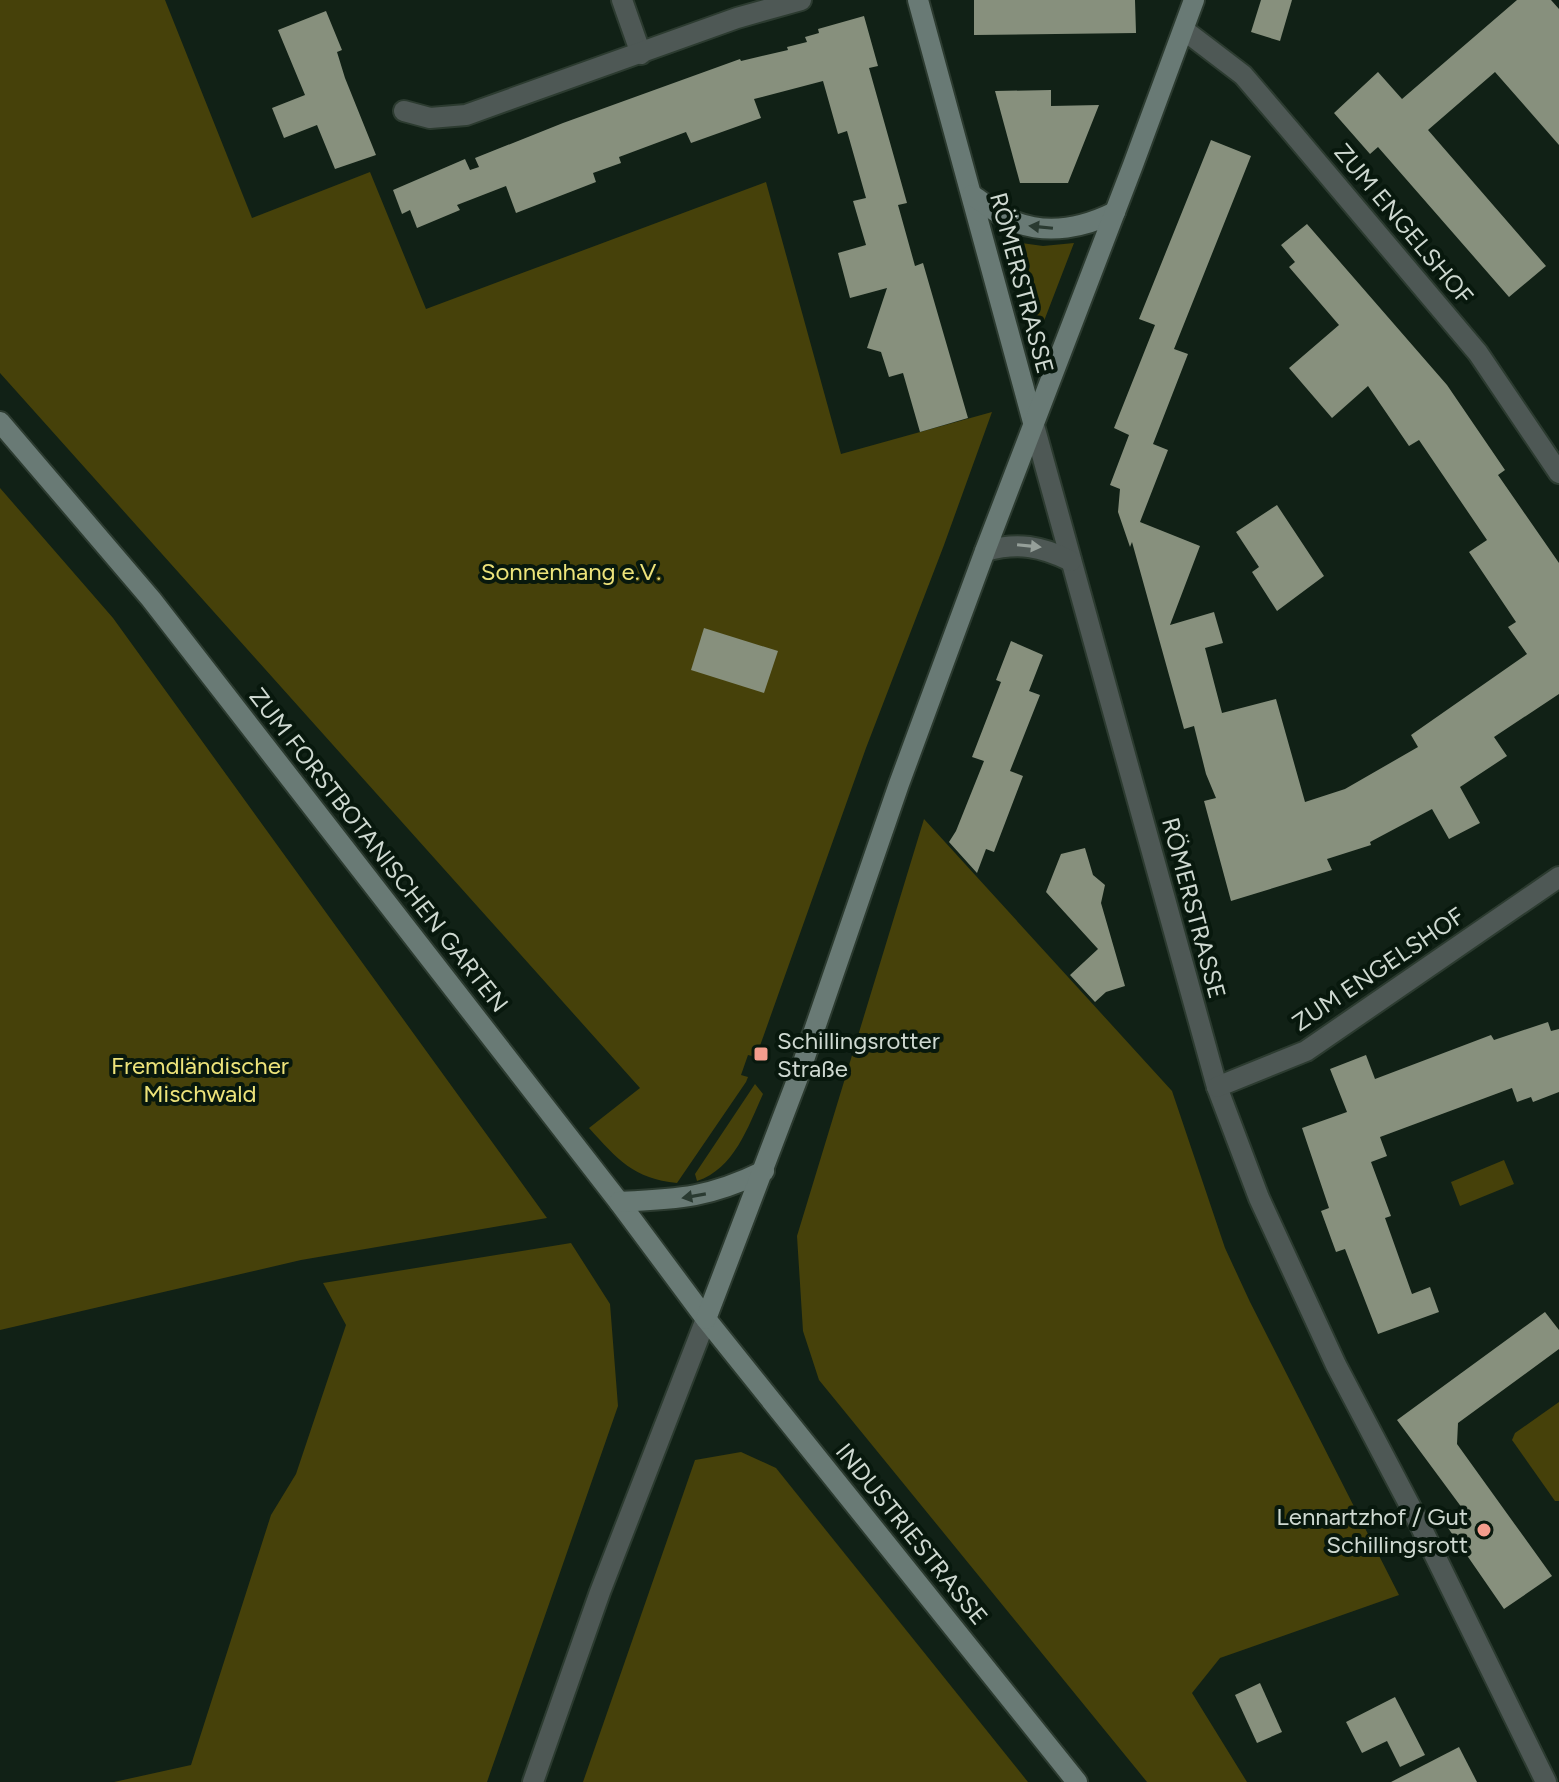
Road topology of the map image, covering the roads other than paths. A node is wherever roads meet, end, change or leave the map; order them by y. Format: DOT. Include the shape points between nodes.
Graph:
graph roads {
  1 [pos="622,0"];
  2 [pos="801,0"];
  3 [pos="918,0"];
  4 [pos="1194,0"];
  5 [pos="1184,30"];
  6 [pos="641,54"];
  7 [pos="404,111"];
  8 [pos="972,195"];
  9 [pos="1115,212"];
  10 [pos="0,422"];
  11 [pos="1033,422"];
  12 [pos="1559,473"];
  13 [pos="985,551"];
  14 [pos="1071,561"];
  15 [pos="1559,877"];
  16 [pos="1217,1087"];
  17 [pos="764,1171"];
  18 [pos="619,1202"];
  19 [pos="706,1319"];
  20 [pos="533,1782"];
  21 [pos="1077,1782"];
  22 [pos="1546,1782"];
  1 -- 6 [label="street"];
  2 -- 6 [label="street"];
  3 -- 8 [label="street, RÖMERSTRASSE"];
  4 -- 5 [label="street"];
  5 -- 9 [label="street"];
  5 -- 12 [label="street, ZUM ENGELSHOF" via="1243,75 1290,130 1478,353"];
  6 -- 7 [label="street" via="466,115 430,118"];
  9 -- 8 [label="street, one-way" via="1075,227 1033,226 1015,222"];
  8 -- 11 [label="street, RÖMERSTRASSE"];
  9 -- 11 [label="street"];
  10 -- 18 [label="street, ZUM FORSTBOTANISCHEN GARTEN" via="151,599"];
  11 -- 13 [label="street"];
  11 -- 14 [label="street, RÖMERSTRASSE"];
  13 -- 14 [label="street, one-way" via="1025,545"];
  13 -- 17 [label="street"];
  14 -- 16 [label="street, RÖMERSTRASSE"];
  15 -- 16 [label="street, ZUM ENGELSHOF" via="1306,1051"];
  16 -- 22 [label="street, RÖMERSTRASSE" via="1259,1198 1336,1365"];
  17 -- 18 [label="street, one-way" via="695,1197"];
  17 -- 19 [label="street"];
  18 -- 19 [label="street, ZUM FORSTBOTANISCHEN GARTEN"];
  19 -- 20 [label="street"];
  19 -- 21 [label="street, INDUSTRIESTRASSE"];
}
